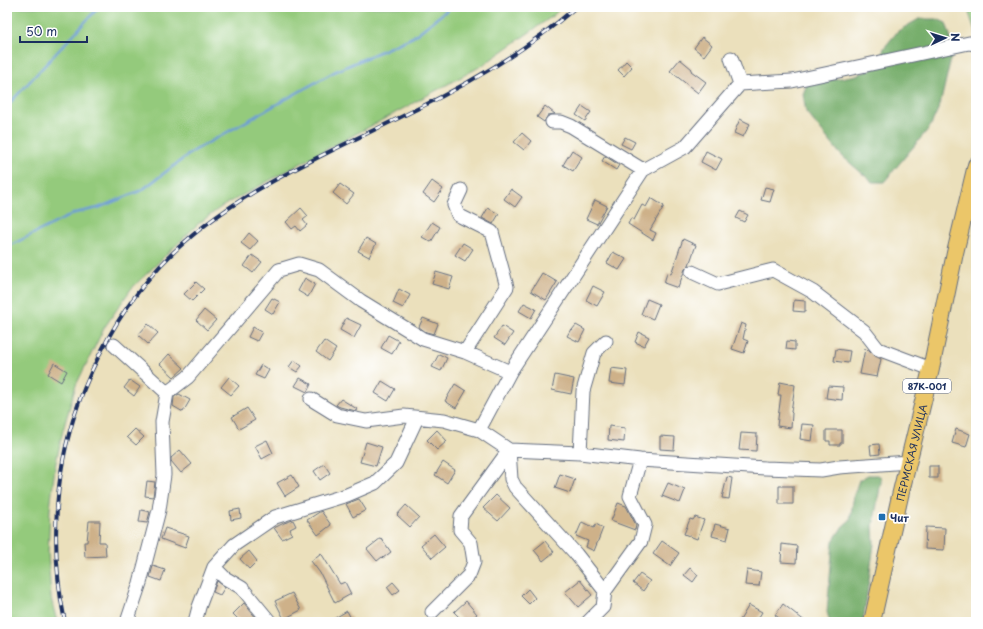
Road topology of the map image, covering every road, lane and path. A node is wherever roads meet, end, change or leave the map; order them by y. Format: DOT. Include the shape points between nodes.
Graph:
graph roads {
  1 [pos="976,44"];
  2 [pos="731,58"];
  3 [pos="740,84"];
  4 [pos="552,122"];
  5 [pos="976,165"];
  6 [pos="643,170"];
  7 [pos="461,190"];
  8 [pos="692,272"];
  9 [pos="606,341"];
  10 [pos="114,345"];
  11 [pos="465,352"];
  12 [pos="931,369"];
  13 [pos="510,372"];
  14 [pos="167,393"];
  15 [pos="311,399"];
  16 [pos="417,418"];
  17 [pos="479,430"];
  18 [pos="509,450"];
  19 [pos="580,453"];
  20 [pos="640,460"];
  21 [pos="909,462"];
  22 [pos="214,567"];
  23 [pos="605,591"];
  24 [pos="432,612"];
  25 [pos="127,622"];
  26 [pos="195,622"];
  27 [pos="270,622"];
  28 [pos="588,622"];
  29 [pos="872,622"];
  1 -- 3 [label="street" via="792,81"];
  2 -- 3 [label="street"];
  3 -- 6 [label="street" via="685,147"];
  4 -- 6 [label="street" via="571,126"];
  5 -- 12 [label="main road, ПЕРМСКАЯ УЛИЦА / 87К-001"];
  6 -- 13 [label="street"];
  7 -- 11 [label="street" via="454,205 458,215 492,232 508,287"];
  8 -- 12 [label="street" via="718,284 774,270 813,292 864,331 878,349"];
  9 -- 19 [label="street" via="594,353 583,391"];
  10 -- 14 [label="street"];
  11 -- 13 [label="street"];
  11 -- 14 [label="street" via="423,339 361,301 319,270 299,264 279,270 188,377"];
  12 -- 21 [label="main road, ПЕРМСКАЯ УЛИЦА / 87К-001"];
  13 -- 17 [label="street"];
  14 -- 25 [label="street" via="162,422 164,475 159,510"];
  15 -- 16 [label="street" via="337,415 366,421 404,416"];
  16 -- 17 [label="street" via="444,420"];
  16 -- 22 [label="street" via="396,464 374,483 347,495 275,517 234,544"];
  17 -- 18 [label="street"];
  18 -- 19 [label="street"];
  18 -- 23 [label="street" via="511,479 516,488 576,554"];
  18 -- 24 [label="street" via="461,516 460,530 471,543 474,562 469,575"];
  19 -- 20 [label="street"];
  20 -- 21 [label="street" via="820,470"];
  20 -- 23 [label="street" via="630,496 645,525 641,541"];
  21 -- 29 [label="main road, ПЕРМСКАЯ УЛИЦА / 87К-001"];
  22 -- 26 [label="street"];
  22 -- 27 [label="street" via="225,578 242,588"];
  23 -- 28 [label="street" via="603,607"];
}
